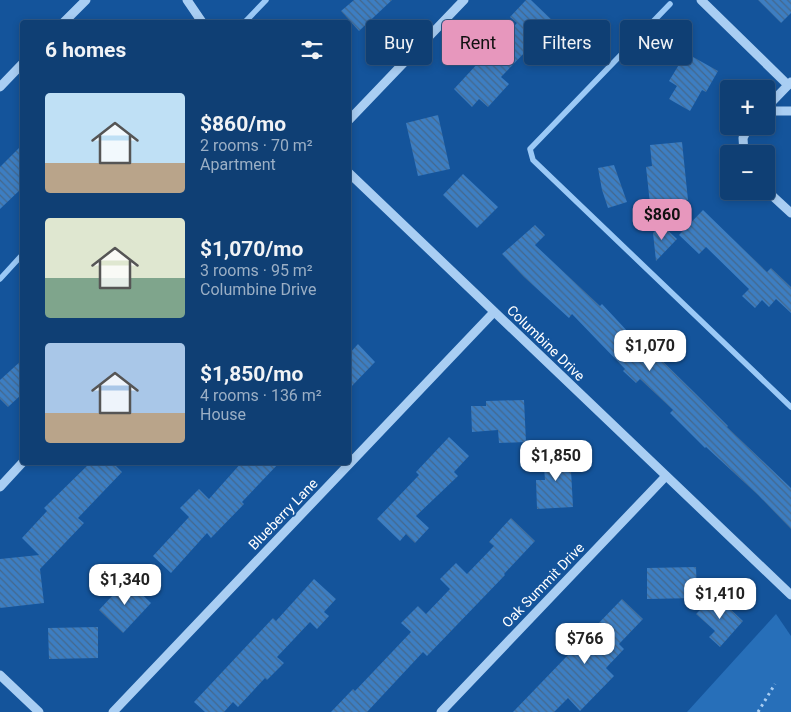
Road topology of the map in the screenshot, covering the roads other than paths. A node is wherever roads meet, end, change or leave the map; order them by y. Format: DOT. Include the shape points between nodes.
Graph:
graph roads {
  1 [pos="86,0"];
  2 [pos="187,0"];
  3 [pos="464,0"];
  4 [pos="702,0"];
  5 [pos="66,20"];
  6 [pos="201,20"];
  7 [pos="20,66"];
  8 [pos="790,83"];
  9 [pos="0,87"];
  10 [pos="775,100"];
  11 [pos="775,110"];
  12 [pos="791,111"];
  13 [pos="351,118"];
  14 [pos="351,176"];
  15 [pos="775,199"];
  16 [pos="791,214"];
  17 [pos="494,312"];
  18 [pos="351,462"];
  19 [pos="20,465"];
  20 [pos="348,465"];
  21 [pos="666,476"];
  22 [pos="0,487"];
  23 [pos="791,594"];
  24 [pos="0,675"];
  25 [pos="39,712"];
  26 [pos="113,712"];
  27 [pos="441,712"];
  1 -- 5 [label="street"];
  2 -- 6 [label="street"];
  3 -- 13 [label="street"];
  4 -- 8 [label="street"];
  7 -- 9 [label="street"];
  8 -- 10 [label="street"];
  11 -- 12 [label="street"];
  14 -- 17 [label="street, Columbine Drive"];
  15 -- 16 [label="street"];
  17 -- 18 [label="street, Blueberry Lane"];
  17 -- 21 [label="street, Columbine Drive"];
  19 -- 22 [label="street"];
  20 -- 26 [label="street, Blueberry Lane"];
  21 -- 23 [label="street, Columbine Drive"];
  21 -- 27 [label="street, Oak Summit Drive"];
  24 -- 25 [label="street"];
}
